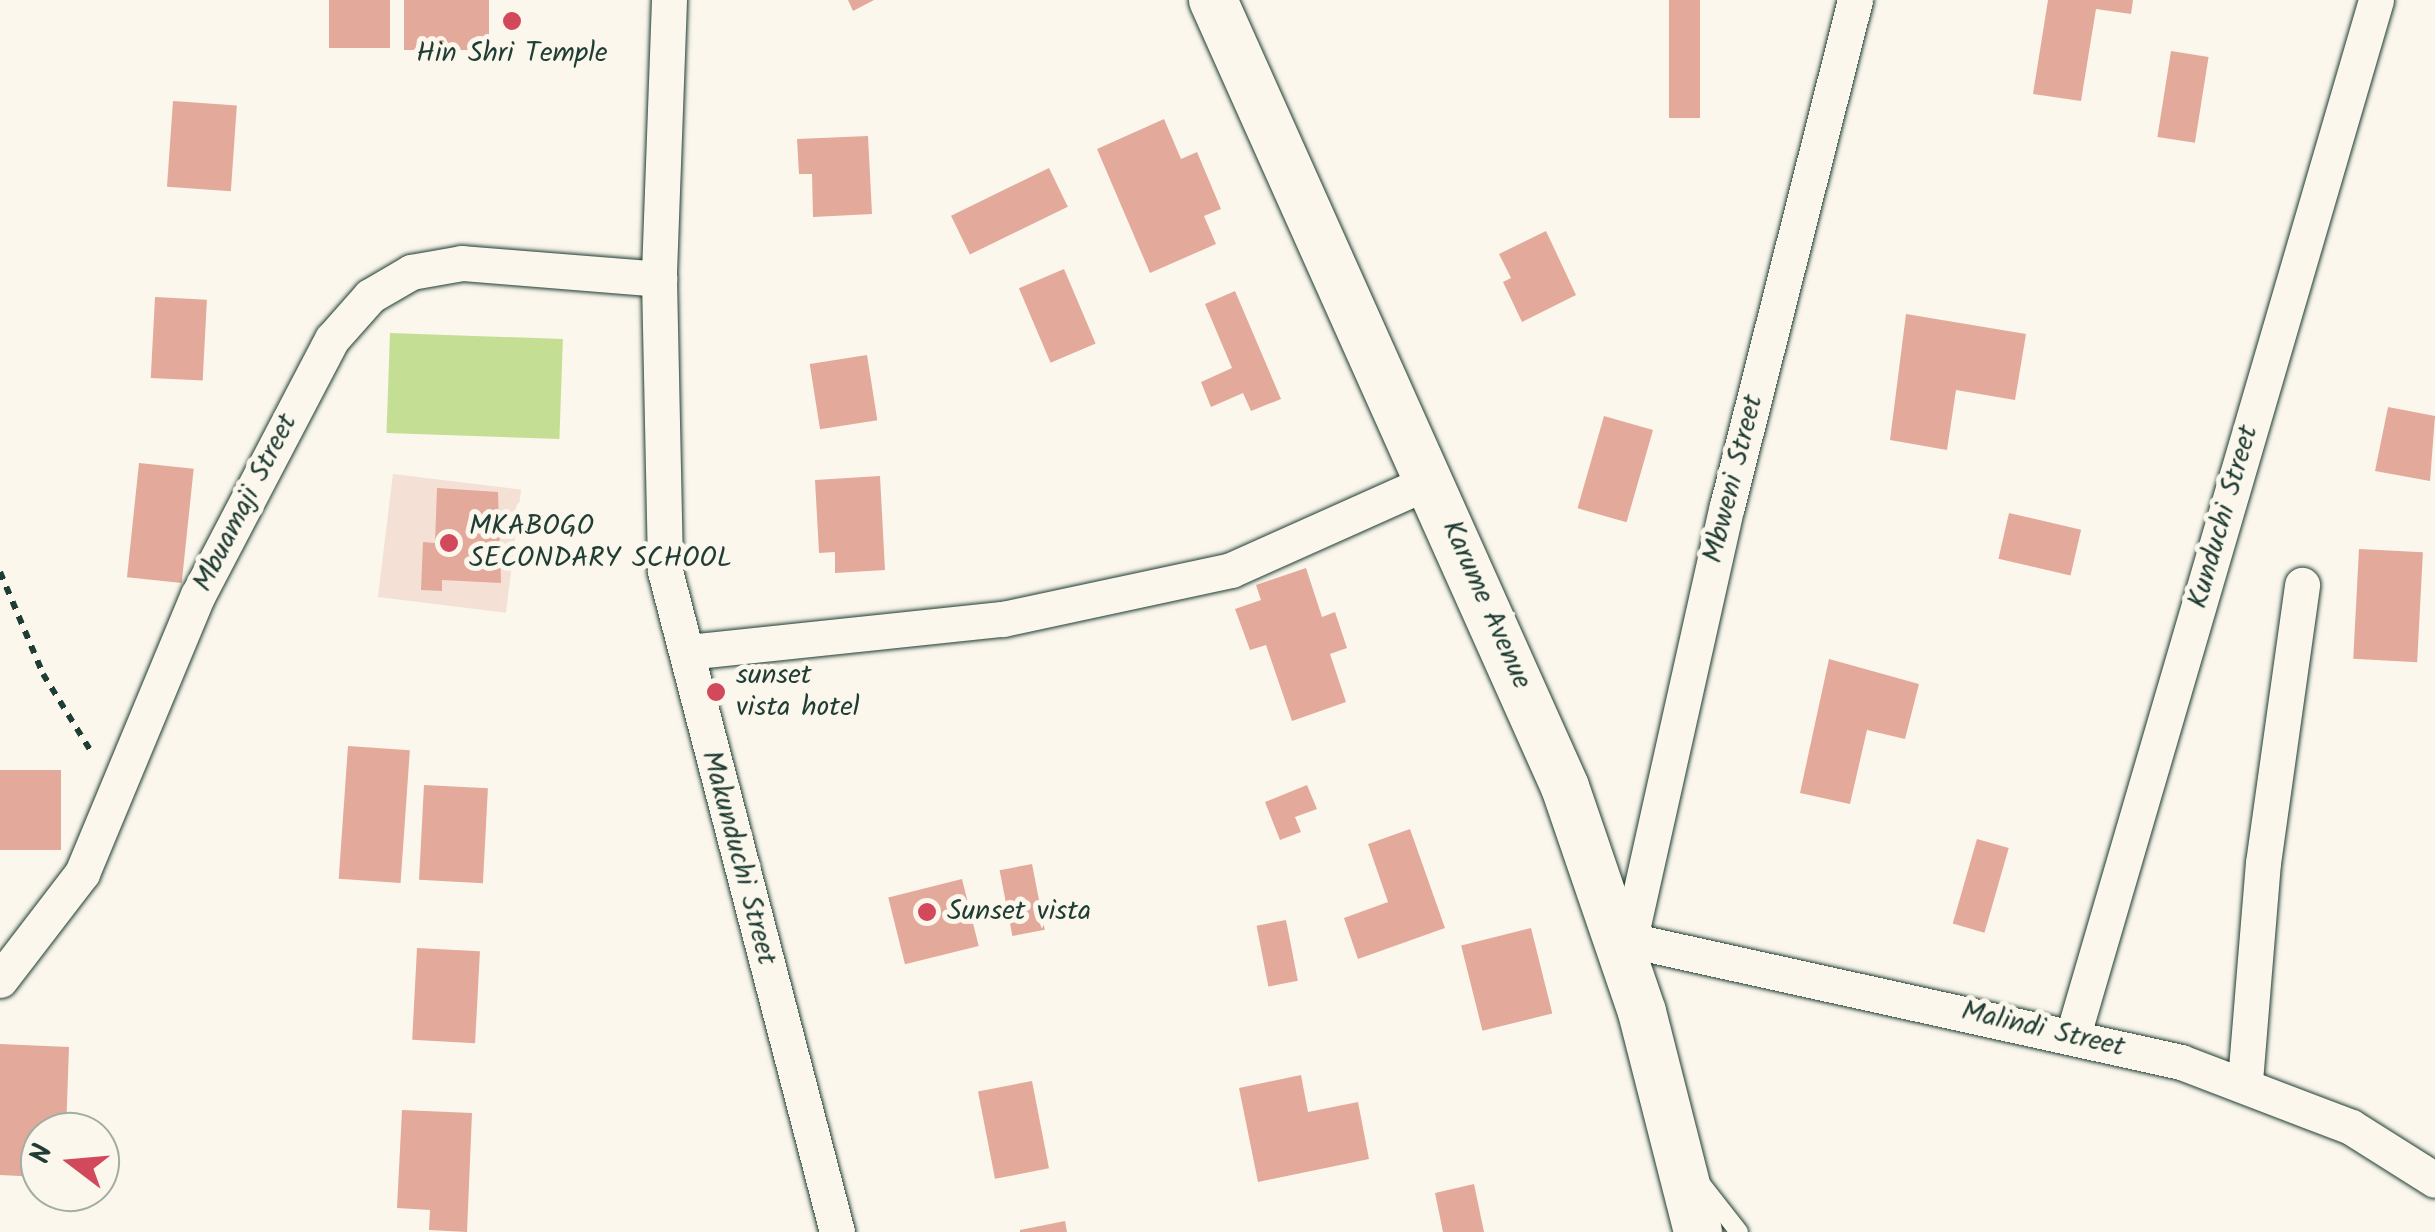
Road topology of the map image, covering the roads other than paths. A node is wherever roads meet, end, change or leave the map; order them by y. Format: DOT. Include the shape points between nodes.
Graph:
graph roads {
  1 [pos="669,0"];
  2 [pos="1213,0"];
  3 [pos="1855,0"];
  4 [pos="2376,0"];
  5 [pos="659,279"];
  6 [pos="1430,481"];
  7 [pos="2302,586"];
  8 [pos="687,652"];
  9 [pos="1627,950"];
  10 [pos="0,980"];
  11 [pos="2073,1035"];
  12 [pos="2245,1081"];
  13 [pos="1680,1157"];
  14 [pos="2435,1180"];
  15 [pos="836,1232"];
  16 [pos="1698,1232"];
  17 [pos="1739,1232"];
  1 -- 5 [label="street, Makunduchi Street"];
  2 -- 6 [label="street, Karume Avenue"];
  3 -- 9 [label="street, Mbweni Street" via="1726,506"];
  4 -- 11 [label="street, Kunduchi Street"];
  5 -- 8 [label="street, Makunduchi Street" via="665,570"];
  5 -- 10 [label="street, Mbuamaji Street" via="462,263 411,272 370,296 332,339 198,595 82,873"];
  6 -- 8 [label="street" via="1231,570 1003,619"];
  6 -- 9 [label="street, Karume Avenue" via="1565,787"];
  7 -- 12 [label="street" via="2261,882"];
  8 -- 15 [label="street, Makunduchi Street"];
  9 -- 11 [label="street, Malindi Street"];
  9 -- 13 [label="street, Karume Avenue"];
  11 -- 12 [label="street, Malindi Street"];
  12 -- 14 [label="street, Malindi Street" via="2351,1127"];
  13 -- 16 [label="street, Karume Avenue"];
  13 -- 17 [label="lane"];
}
